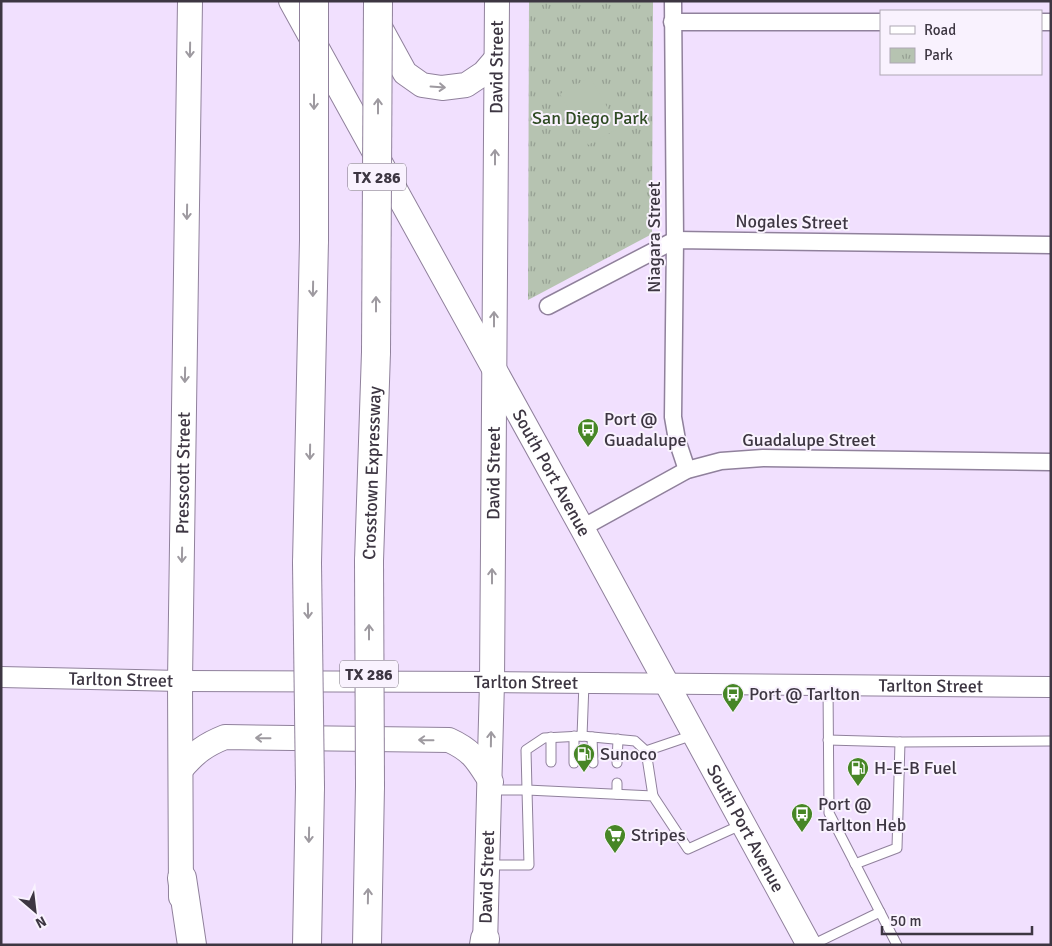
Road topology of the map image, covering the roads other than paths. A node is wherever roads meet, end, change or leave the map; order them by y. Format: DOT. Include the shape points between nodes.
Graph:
graph roads {
  1 [pos="190,1"];
  2 [pos="291,1"];
  3 [pos="314,1"];
  4 [pos="366,1"];
  5 [pos="378,1"];
  6 [pos="497,1"];
  7 [pos="673,1"];
  8 [pos="672,22"];
  9 [pos="880,22"];
  10 [pos="496,59"];
  11 [pos="675,240"];
  12 [pos="1051,245"];
  13 [pos="548,306"];
  14 [pos="493,368"];
  15 [pos="1051,462"];
  16 [pos="687,470"];
  17 [pos="582,528"];
  18 [pos="1,677"];
  19 [pos="180,681"];
  20 [pos="492,682"];
  21 [pos="584,682"];
  22 [pos="667,683"];
  23 [pos="828,685"];
  24 [pos="1051,686"];
  25 [pos="695,734"];
  26 [pos="583,736"];
  27 [pos="551,737"];
  28 [pos="618,739"];
  29 [pos="828,740"];
  30 [pos="1051,740"];
  31 [pos="900,742"];
  32 [pos="646,751"];
  33 [pos="551,762"];
  34 [pos="574,763"];
  35 [pos="593,763"];
  36 [pos="617,764"];
  37 [pos="182,768"];
  38 [pos="593,783"];
  39 [pos="617,783"];
  40 [pos="490,786"];
  41 [pos="527,790"];
  42 [pos="593,793"];
  43 [pos="617,794"];
  44 [pos="653,796"];
  45 [pos="744,824"];
  46 [pos="855,864"];
  47 [pos="488,865"];
  48 [pos="182,878"];
  49 [pos="880,912"];
  50 [pos="485,943"];
  51 [pos="180,945"];
  52 [pos="192,945"];
  53 [pos="307,945"];
  54 [pos="367,945"];
  55 [pos="810,945"];
  56 [pos="897,945"];
  1 -- 19 [label="main road, Presscott Street, one-way"];
  2 -- 14 [label="main road, South Port Avenue"];
  3 -- 53 [label="highway, one-way, bridge" via="314,240 307,563 310,786"];
  4 -- 10 [label="main road, one-way" via="405,73 422,85 442,88 466,85 484,73"];
  54 -- 5 [label="highway, Crosstown Expressway / TX 286, one-way, bridge"];
  6 -- 10 [label="main road, David Street"];
  7 -- 8 [label="street, Niagara Street"];
  8 -- 9 [label="street"];
  8 -- 11 [label="street, Niagara Street"];
  14 -- 10 [label="main road, David Street, one-way"];
  11 -- 12 [label="street, Nogales Street"];
  11 -- 13 [label="street, Nogales Street"];
  11 -- 16 [label="street, Niagara Street" via="673,417 676,440"];
  14 -- 17 [label="main road, South Port Avenue"];
  20 -- 14 [label="main road, David Street, one-way"];
  15 -- 16 [label="street, Guadalupe Street" via="763,458 721,461"];
  16 -- 17 [label="street, Guadalupe Street"];
  17 -- 22 [label="main road, South Port Avenue"];
  18 -- 19 [label="street, Tarlton Street"];
  19 -- 20 [label="street, Tarlton Street"];
  19 -- 37 [label="main road, Presscott Street"];
  20 -- 21 [label="street, Tarlton Street"];
  40 -- 20 [label="main road, David Street, one-way"];
  21 -- 22 [label="street, Tarlton Street"];
  21 -- 26 [label="lane"];
  22 -- 23 [label="street, Tarlton Street"];
  22 -- 25 [label="main road, South Port Avenue"];
  23 -- 24 [label="street, Tarlton Street"];
  23 -- 29 [label="lane"];
  25 -- 32 [label="lane"];
  25 -- 45 [label="main road, South Port Avenue"];
  26 -- 27 [label="lane"];
  26 -- 28 [label="lane"];
  26 -- 34 [label="lane"];
  26 -- 35 [label="lane"];
  27 -- 33 [label="lane"];
  27 -- 41 [label="lane" via="526,750"];
  28 -- 32 [label="lane" via="636,741"];
  28 -- 36 [label="lane"];
  29 -- 31 [label="lane"];
  29 -- 46 [label="lane" via="829,813"];
  30 -- 31 [label="lane"];
  31 -- 46 [label="lane" via="897,848"];
  32 -- 44 [label="lane"];
  40 -- 37 [label="main road, one-way" via="476,758 448,740 225,737 196,751"];
  37 -- 48 [label="main road, Presscott Street"];
  38 -- 42 [label="lane"];
  39 -- 43 [label="lane"];
  40 -- 41 [label="lane"];
  40 -- 47 [label="main road, David Street"];
  41 -- 42 [label="lane" via="574,787"];
  41 -- 47 [label="lane" via="529,865"];
  42 -- 43 [label="lane"];
  43 -- 44 [label="lane"];
  44 -- 45 [label="lane" via="688,849"];
  45 -- 55 [label="main road, South Port Avenue"];
  46 -- 49 [label="lane"];
  47 -- 50 [label="main road, David Street"];
  48 -- 51 [label="main road, Presscott Street"];
  48 -- 52 [label="highway"];
  49 -- 55 [label="lane"];
  49 -- 56 [label="lane"];
}
